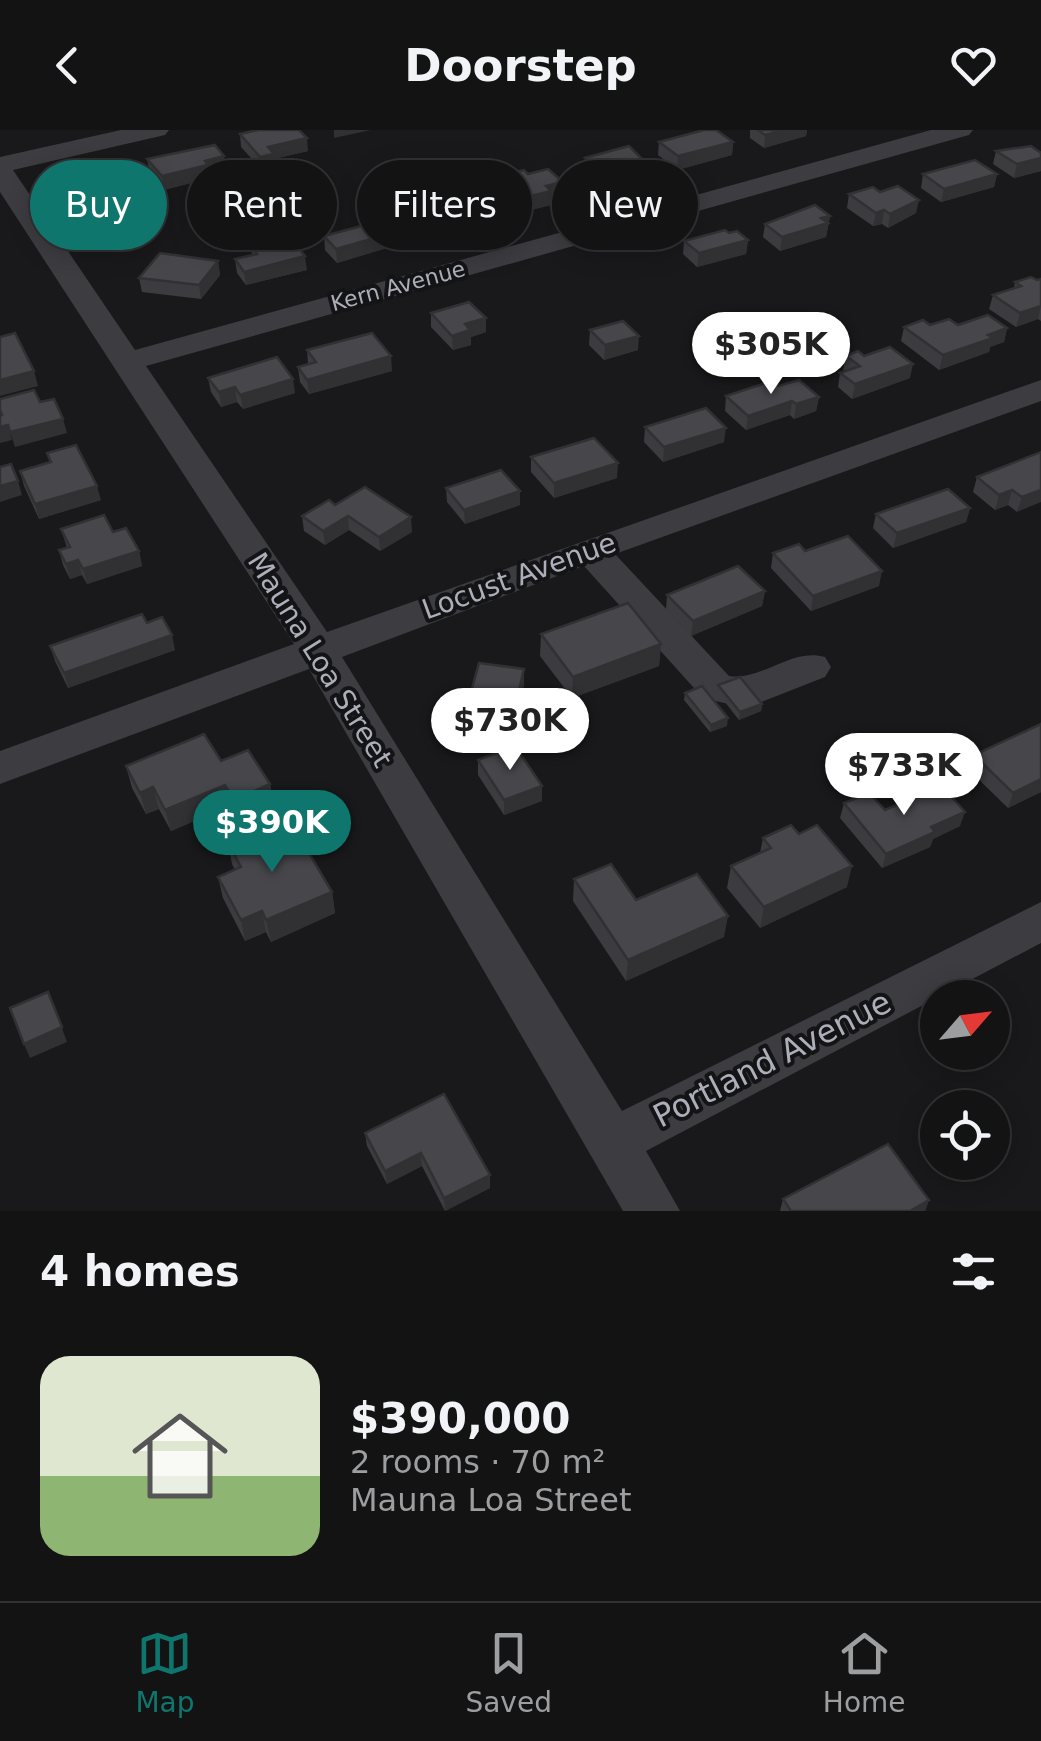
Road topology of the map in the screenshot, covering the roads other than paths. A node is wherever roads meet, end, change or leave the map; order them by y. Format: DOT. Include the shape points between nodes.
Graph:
graph roads {
  1 [pos="156,130"];
  2 [pos="960,130"];
  3 [pos="0,168"];
  4 [pos="124,362"];
  5 [pos="1041,390"];
  6 [pos="590,550"];
  7 [pos="318,650"];
  8 [pos="810,668"];
  9 [pos="0,768"];
  10 [pos="1041,921"];
  11 [pos="610,1143"];
  12 [pos="652,1211"];
  1 -- 3 [label="street"];
  2 -- 4 [label="street, Kern Avenue"];
  3 -- 4 [label="street, Mauna Loa Street"];
  4 -- 7 [label="street, Mauna Loa Street"];
  5 -- 6 [label="street, Locust Avenue"];
  6 -- 7 [label="street, Locust Avenue"];
  6 -- 8 [label="street" via="717,688 746,693"];
  7 -- 9 [label="street, Locust Avenue"];
  7 -- 11 [label="street, Mauna Loa Street"];
  10 -- 11 [label="street, Portland Avenue"];
  11 -- 12 [label="street, Mauna Loa Street"];
}
